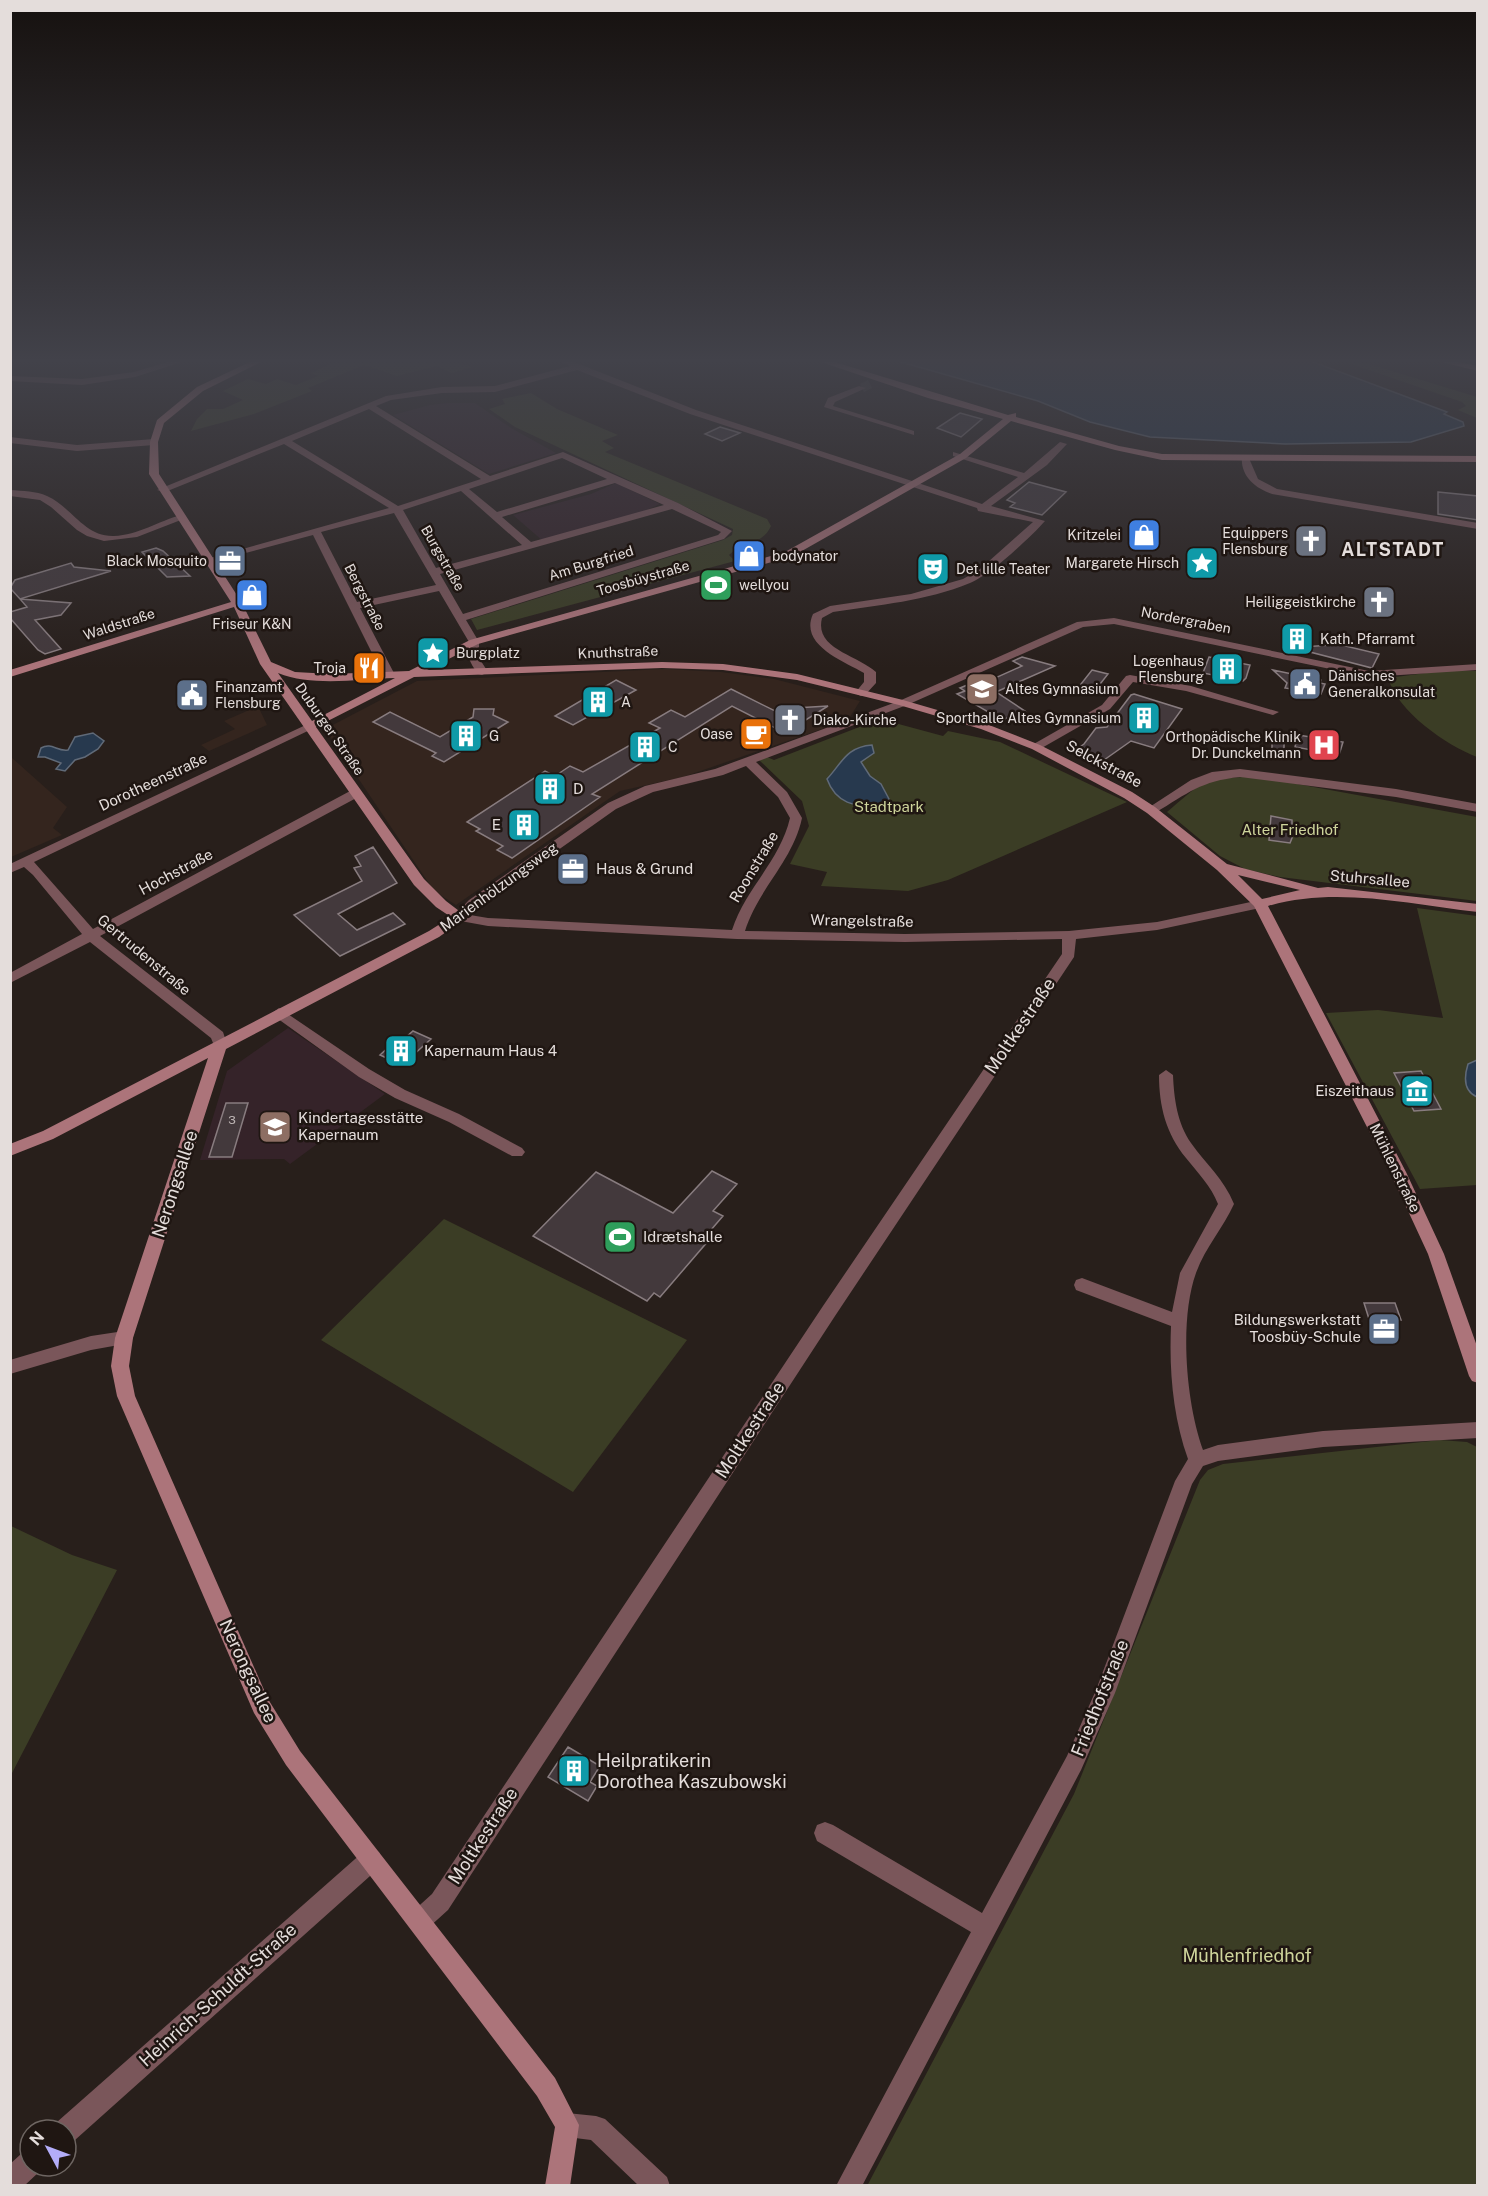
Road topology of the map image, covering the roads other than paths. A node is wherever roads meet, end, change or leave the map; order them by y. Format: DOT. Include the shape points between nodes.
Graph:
graph roads {
  1 [pos="153,462"];
  2 [pos="232,462"];
  3 [pos="321,462"];
  4 [pos="462,462"];
  5 [pos="538,462"];
  6 [pos="580,462"];
  7 [pos="843,462"];
  8 [pos="946,462"];
  9 [pos="982,462"];
  10 [pos="1045,462"];
  11 [pos="1246,462"];
  12 [pos="1459,462"];
  13 [pos="1478,464"];
  14 [pos="1023,476"];
  15 [pos="487,478"];
  16 [pos="617,479"];
  17 [pos="910,484"];
  18 [pos="461,487"];
  19 [pos="162,490"];
  20 [pos="10,493"];
  21 [pos="675,505"];
  22 [pos="397,509"];
  23 [pos="981,509"];
  24 [pos="495,516"];
  25 [pos="181,518"];
  26 [pos="1478,526"];
  27 [pos="316,531"];
  28 [pos="531,547"];
  29 [pos="207,560"];
  30 [pos="435,572"];
  31 [pos="443,587"];
  32 [pos="237,603"];
  33 [pos="352,606"];
  34 [pos="461,618"];
  35 [pos="474,642"];
  36 [pos="266,664"];
  37 [pos="1478,667"];
  38 [pos="482,672"];
  39 [pos="10,674"];
  40 [pos="410,674"];
  41 [pos="389,675"];
  42 [pos="331,677"];
  43 [pos="861,693"];
  44 [pos="291,699"];
  45 [pos="903,703"];
  46 [pos="1273,712"];
  47 [pos="310,726"];
  48 [pos="1036,747"];
  49 [pos="748,761"];
  50 [pos="356,793"];
  51 [pos="1478,808"];
  52 [pos="1151,810"];
  53 [pos="25,861"];
  54 [pos="1222,867"];
  55 [pos="10,869"];
  56 [pos="1321,891"];
  57 [pos="1260,904"];
  58 [pos="1478,908"];
  59 [pos="460,917"];
  60 [pos="737,935"];
  61 [pos="1069,935"];
  62 [pos="91,936"];
  63 [pos="10,979"];
  64 [pos="279,1013"];
  65 [pos="220,1044"];
  66 [pos="1166,1075"];
  67 [pos="10,1150"];
  68 [pos="517,1152"];
  69 [pos="1082,1285"];
  70 [pos="1179,1322"];
  71 [pos="124,1338"];
  72 [pos="10,1367"];
  73 [pos="1478,1376"];
  74 [pos="1478,1430"];
  75 [pos="1197,1460"];
  76 [pos="825,1833"];
  77 [pos="371,1860"];
  78 [pos="419,1921"];
  79 [pos="985,1928"];
  80 [pos="78,2120"];
  81 [pos="567,2125"];
  82 [pos="557,2186"];
  83 [pos="658,2186"];
  84 [pos="848,2186"];
  1 -- 19 [label="main road, Duburger Straße" via="153,474"];
  2 -- 19 [label="street"];
  3 -- 22 [label="street, Burgstraße"];
  4 -- 15 [label="street"];
  5 -- 15 [label="street"];
  6 -- 16 [label="street"];
  7 -- 17 [label="street"];
  8 -- 17 [label="main road, Toosbüystraße"];
  9 -- 14 [label="street"];
  10 -- 14 [label="street"];
  11 -- 26 [label="street" via="1251,479 1275,492"];
  12 -- 13 [label="main road"];
  14 -- 23 [label="street"];
  15 -- 18 [label="street"];
  16 -- 21 [label="street"];
  16 -- 24 [label="street"];
  17 -- 23 [label="street"];
  17 -- 35 [label="main road, Toosbüystraße" via="789,554"];
  18 -- 22 [label="street"];
  18 -- 24 [label="street"];
  19 -- 25 [label="main road, Duburger Straße"];
  20 -- 25 [label="street" via="46,497 78,525 105,538 125,536"];
  21 -- 28 [label="street"];
  21 -- 34 [label="street, Am Burgfried" via="727,531 721,537"];
  22 -- 27 [label="street"];
  22 -- 30 [label="street, Burgstraße"];
  23 -- 43 [label="street" via="1040,521 983,572 948,588 838,607 817,616 814,628 821,642 870,672 870,683"];
  24 -- 28 [label="street"];
  25 -- 29 [label="main road, Duburger Straße"];
  27 -- 29 [label="street"];
  27 -- 33 [label="street, Bergstraße"];
  28 -- 30 [label="street"];
  29 -- 32 [label="main road, Duburger Straße"];
  30 -- 31 [label="street, Burgstraße"];
  31 -- 33 [label="street"];
  31 -- 34 [label="street, Burgstraße"];
  32 -- 36 [label="main road, Duburger Straße"];
  32 -- 39 [label="main road, Waldstraße"];
  33 -- 41 [label="street, Bergstraße"];
  34 -- 35 [label="street, Burgstraße"];
  35 -- 38 [label="street" via="475,661"];
  35 -- 40 [label="main road, Toosbüystraße"];
  36 -- 42 [label="main road, Knuthstraße" via="293,675"];
  36 -- 44 [label="main road, Duburger Straße"];
  37 -- 45 [label="street, Nordergraben" via="1369,674 1183,634 1097,620"];
  38 -- 40 [label="main road, Knuthstraße"];
  38 -- 43 [label="main road, Knuthstraße" via="693,665 797,677"];
  40 -- 41 [label="main road, Knuthstraße"];
  40 -- 47 [label="main road"];
  41 -- 42 [label="main road, Knuthstraße"];
  42 -- 44 [label="main road, Knuthstraße" via="307,682 293,692"];
  43 -- 45 [label="main road, Knuthstraße"];
  44 -- 47 [label="main road, Duburger Straße"];
  45 -- 48 [label="main road, Selckstraße"];
  45 -- 49 [label="street, Marienhölzungsweg"];
  46 -- 48 [label="street" via="1187,688 1130,678 1106,707"];
  47 -- 50 [label="main road, Duburger Straße"];
  47 -- 53 [label="street, Dorotheenstraße"];
  48 -- 52 [label="main road, Selckstraße"];
  49 -- 59 [label="street, Marienhölzungsweg" via="629,796 474,903"];
  49 -- 60 [label="street, Roonstraße" via="783,795 796,818 790,839"];
  50 -- 59 [label="main road, Duburger Straße" via="419,882"];
  50 -- 62 [label="street, Hochstraße"];
  51 -- 52 [label="street" via="1240,773 1212,776"];
  52 -- 54 [label="main road, Selckstraße"];
  53 -- 55 [label="street, Dorotheenstraße"];
  53 -- 62 [label="street, Gertrudenstraße"];
  54 -- 56 [label="main road"];
  54 -- 57 [label="main road, Selckstraße"];
  56 -- 57 [label="main road, Stuhrsallee"];
  56 -- 58 [label="main road, Stuhrsallee"];
  57 -- 61 [label="street, Wrangelstraße" via="1157,926"];
  57 -- 73 [label="main road, Mühlenstraße" via="1437,1254"];
  59 -- 60 [label="street, Wrangelstraße" via="488,922"];
  59 -- 64 [label="main road, Marienhölzungsweg"];
  60 -- 61 [label="street, Wrangelstraße"];
  61 -- 78 [label="street, Moltkestraße" via="1069,954 440,1902"];
  62 -- 63 [label="street, Hochstraße"];
  62 -- 65 [label="street, Gertrudenstraße" via="218,1036"];
  64 -- 65 [label="main road, Marienhölzungsweg"];
  64 -- 68 [label="street" via="364,1073"];
  65 -- 67 [label="main road, Marienhölzungsweg" via="48,1135"];
  65 -- 71 [label="main road, Nerongsallee"];
  66 -- 70 [label="street" via="1166,1102 1173,1123 1189,1152 1215,1180 1226,1204 1187,1276"];
  69 -- 70 [label="street"];
  70 -- 75 [label="street" via="1187,1425"];
  71 -- 72 [label="street" via="91,1343"];
  71 -- 77 [label="main road, Nerongsallee" via="120,1366 126,1396 261,1706 293,1758"];
  74 -- 75 [label="street" via="1323,1439 1218,1453"];
  75 -- 79 [label="street, Friedhofstraße" via="1184,1481 1083,1743"];
  76 -- 79 [label="street"];
  77 -- 78 [label="main road, Nerongsallee"];
  77 -- 80 [label="street, Heinrich-Schuldt-Straße"];
  78 -- 81 [label="main road, Nerongsallee" via="546,2087"];
  79 -- 84 [label="street, Friedhofstraße"];
  81 -- 82 [label="main road"];
  81 -- 83 [label="street" via="596,2128"];
}
